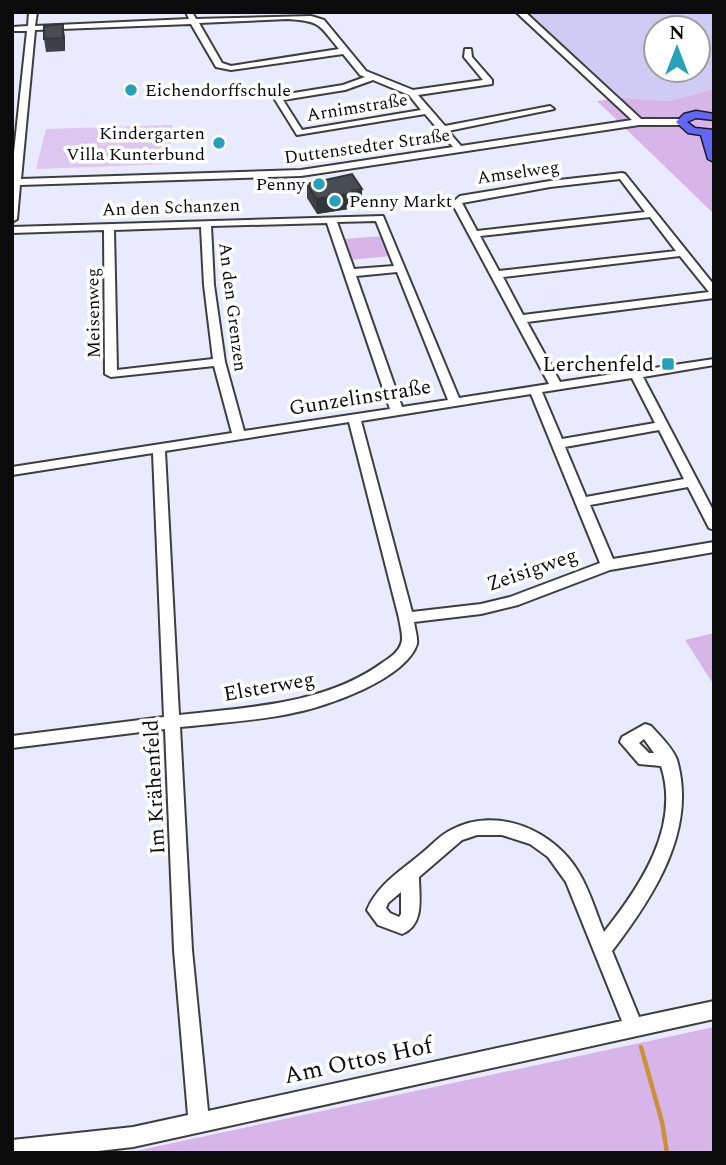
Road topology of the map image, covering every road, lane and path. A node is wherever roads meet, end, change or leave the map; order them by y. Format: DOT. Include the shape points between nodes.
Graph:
graph roads {
  1 [pos="33,12"];
  2 [pos="188,12"];
  3 [pos="322,12"];
  4 [pos="520,12"];
  5 [pos="311,18"];
  6 [pos="193,21"];
  7 [pos="31,28"];
  8 [pos="12,29"];
  9 [pos="345,51"];
  10 [pos="468,51"];
  11 [pos="370,78"];
  12 [pos="412,93"];
  13 [pos="12,102"];
  14 [pos="24,102"];
  15 [pos="551,109"];
  16 [pos="429,111"];
  17 [pos="713,117"];
  18 [pos="639,122"];
  19 [pos="681,122"];
  20 [pos="444,129"];
  21 [pos="710,133"];
  22 [pos="16,136"];
  23 [pos="459,149"];
  24 [pos="714,159"];
  25 [pos="14,182"];
  26 [pos="652,214"];
  27 [pos="12,219"];
  28 [pos="331,219"];
  29 [pos="206,223"];
  30 [pos="109,226"];
  31 [pos="12,230"];
  32 [pos="475,234"];
  33 [pos="682,253"];
  34 [pos="401,268"];
  35 [pos="349,273"];
  36 [pos="496,275"];
  37 [pos="714,293"];
  38 [pos="521,319"];
  39 [pos="219,362"];
  40 [pos="713,362"];
  41 [pos="635,373"];
  42 [pos="556,386"];
  43 [pos="535,389"];
  44 [pos="455,402"];
  45 [pos="397,411"];
  46 [pos="354,417"];
  47 [pos="662,426"];
  48 [pos="239,436"];
  49 [pos="559,444"];
  50 [pos="159,449"];
  51 [pos="12,471"];
  52 [pos="691,482"];
  53 [pos="583,502"];
  54 [pos="714,525"];
  55 [pos="714,548"];
  56 [pos="608,565"];
  57 [pos="406,618"];
  58 [pos="172,723"];
  59 [pos="12,742"];
  60 [pos="669,760"];
  61 [pos="410,874"];
  62 [pos="603,950"];
  63 [pos="714,1010"];
  64 [pos="634,1028"];
  65 [pos="199,1121"];
  66 [pos="12,1150"];
  1 -- 7 [label="street"];
  2 -- 6 [label="street"];
  3 -- 5 [label="street"];
  4 -- 18 [label="street"];
  5 -- 6 [label="street"];
  5 -- 9 [label="street" via="328,28"];
  6 -- 7 [label="street"];
  6 -- 9 [label="street" via="219,65 231,68"];
  7 -- 8 [label="street"];
  7 -- 14 [label="street"];
  9 -- 11 [label="street"];
  10 -- 12 [label="street" via="489,82"];
  11 -- 12 [label="street"];
  11 -- 16 [label="street, Arnimstraße" via="345,88 278,98 300,132"];
  12 -- 16 [label="street"];
  13 -- 14 [label="street"];
  14 -- 22 [label="street"];
  15 -- 20 [label="street"];
  16 -- 20 [label="street"];
  17 -- 19 [label="main road" via="694,115"];
  18 -- 19 [label="street, Duttenstedter Straße"];
  18 -- 23 [label="street, Duttenstedter Straße"];
  19 -- 21 [label="main road" via="688,130"];
  20 -- 23 [label="street"];
  21 -- 24 [label="main road"];
  22 -- 25 [label="street"];
  23 -- 25 [label="street, Duttenstedter Straße" via="301,173"];
  25 -- 27 [label="street"];
  26 -- 32 [label="street"];
  26 -- 32 [label="street, Amselweg" via="622,176 466,196 457,203"];
  26 -- 33 [label="street"];
  28 -- 29 [label="street, An den Schanzen"];
  28 -- 34 [label="street, An den Schanzen" via="380,218"];
  28 -- 35 [label="street"];
  29 -- 30 [label="street, An den Schanzen"];
  29 -- 39 [label="street, An den Grenzen"];
  30 -- 31 [label="street, An den Schanzen"];
  30 -- 39 [label="street, Meisenweg" via="111,374"];
  32 -- 36 [label="street, Amselweg"];
  33 -- 36 [label="street"];
  33 -- 37 [label="street"];
  34 -- 35 [label="street"];
  34 -- 44 [label="street, An den Schanzen"];
  35 -- 45 [label="street"];
  36 -- 38 [label="street, Amselweg"];
  37 -- 38 [label="street"];
  38 -- 42 [label="street, Amselweg"];
  39 -- 48 [label="street, An den Grenzen"];
  40 -- 41 [label="street, Gunzelinstraße"];
  41 -- 42 [label="street, Gunzelinstraße"];
  41 -- 47 [label="street"];
  42 -- 43 [label="street, Gunzelinstraße"];
  43 -- 44 [label="street, Gunzelinstraße"];
  43 -- 49 [label="street, Zeisigweg"];
  44 -- 45 [label="street, Gunzelinstraße"];
  45 -- 46 [label="street, Gunzelinstraße"];
  46 -- 48 [label="street, Gunzelinstraße"];
  46 -- 57 [label="street, Elsterweg"];
  47 -- 49 [label="street"];
  47 -- 52 [label="street"];
  48 -- 50 [label="street, Gunzelinstraße"];
  49 -- 53 [label="street, Zeisigweg"];
  50 -- 51 [label="street, Gunzelinstraße"];
  50 -- 58 [label="street, Im Krähenfeld"];
  52 -- 53 [label="street"];
  52 -- 54 [label="street"];
  53 -- 56 [label="street, Zeisigweg"];
  55 -- 56 [label="street"];
  56 -- 57 [label="street, Zeisigweg" via="513,601"];
  57 -- 58 [label="street, Elsterweg" via="410,642 402,656 347,690 294,707"];
  58 -- 59 [label="street, Elsterweg"];
  58 -- 65 [label="street, Im Krähenfeld" via="183,950"];
  60 -- 62 [label="street" via="676,796 672,825 655,874"];
  61 -- 62 [label="street" via="456,835 477,828 502,828 534,838 554,852 573,878"];
  62 -- 64 [label="street"];
  63 -- 64 [label="street, Am Ottos Hof"];
  64 -- 65 [label="street, Am Ottos Hof"];
  65 -- 66 [label="street, Am Ottos Hof" via="134,1137"];
}
